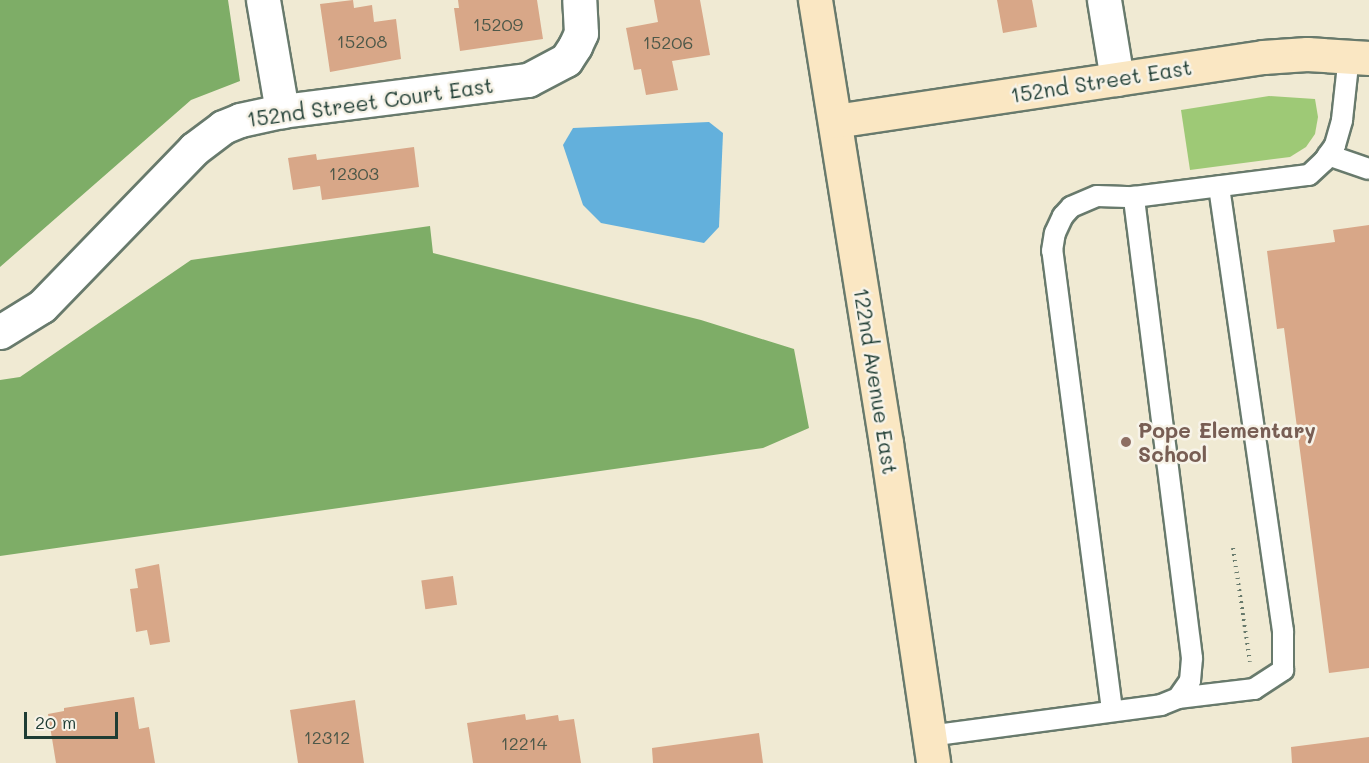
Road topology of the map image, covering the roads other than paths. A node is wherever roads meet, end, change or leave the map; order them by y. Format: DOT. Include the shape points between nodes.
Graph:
graph roads {
  1 [pos="263,0"];
  2 [pos="579,0"];
  3 [pos="815,0"];
  4 [pos="1104,0"];
  5 [pos="1359,57"];
  6 [pos="1118,79"];
  7 [pos="282,111"];
  8 [pos="835,121"];
  9 [pos="1328,155"];
  10 [pos="1369,169"];
  11 [pos="1219,187"];
  12 [pos="1134,197"];
  13 [pos="0,332"];
  14 [pos="1178,698"];
  15 [pos="1113,710"];
  16 [pos="931,750"];
  1 -- 7 [label="street"];
  2 -- 7 [label="street, 152nd Street Court East" via="581,33 566,60 528,80"];
  3 -- 8 [label="main road, 122nd Avenue East"];
  4 -- 6 [label="street"];
  5 -- 6 [label="main road, 152nd Street East" via="1263,57"];
  5 -- 9 [label="lane" via="1335,145"];
  6 -- 8 [label="main road, 152nd Street East"];
  7 -- 13 [label="street, 152nd Street Court East" via="223,127 194,149 42,306"];
  8 -- 16 [label="main road, 122nd Avenue East"];
  9 -- 10 [label="lane"];
  9 -- 11 [label="lane" via="1309,175"];
  11 -- 12 [label="lane"];
  11 -- 14 [label="lane" via="1283,631 1283,670 1254,689"];
  12 -- 14 [label="lane" via="1192,658 1190,681"];
  12 -- 15 [label="lane" via="1097,196 1071,207 1055,233 1052,251"];
  14 -- 15 [label="lane" via="1161,705"];
  15 -- 16 [label="lane"];
}
